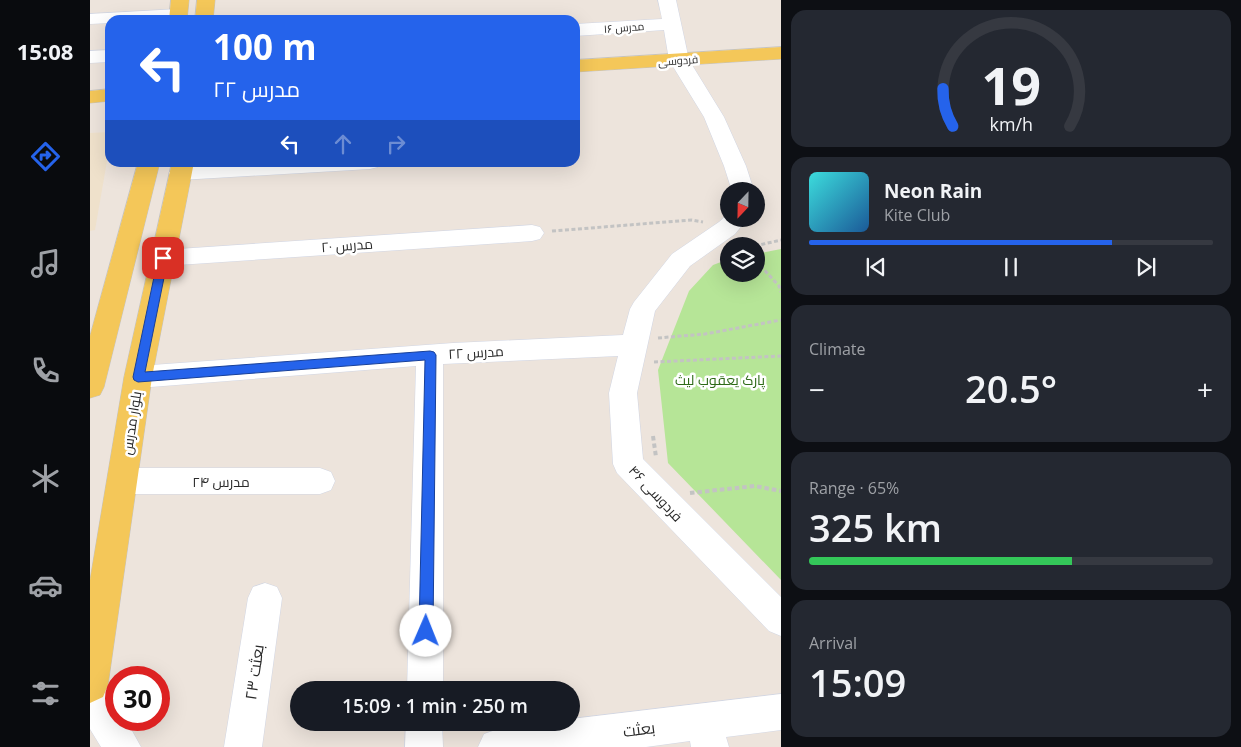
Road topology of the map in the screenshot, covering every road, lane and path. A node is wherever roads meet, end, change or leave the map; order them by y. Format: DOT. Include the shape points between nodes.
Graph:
graph roads {
  1 [pos="206,0"];
  2 [pos="667,0"];
  3 [pos="179,11"];
  4 [pos="134,15"];
  5 [pos="204,15"];
  6 [pos="105,18"];
  7 [pos="90,19"];
  8 [pos="672,24"];
  9 [pos="580,30"];
  10 [pos="781,53"];
  11 [pos="105,56"];
  12 [pos="90,57"];
  13 [pos="679,60"];
  14 [pos="580,66"];
  15 [pos="105,96"];
  16 [pos="90,97"];
  17 [pos="148,167"];
  18 [pos="212,167"];
  19 [pos="181,168"];
  20 [pos="740,182"];
  21 [pos="720,222"];
  22 [pos="724,228"];
  23 [pos="532,233"];
  24 [pos="781,240"];
  25 [pos="765,244"];
  26 [pos="163,258"];
  27 [pos="765,271"];
  28 [pos="781,292"];
  29 [pos="781,320"];
  30 [pos="648,338"];
  31 [pos="430,355"];
  32 [pos="781,356"];
  33 [pos="138,377"];
  34 [pos="90,387"];
  35 [pos="652,429"];
  36 [pos="658,467"];
  37 [pos="122,481"];
  38 [pos="320,481"];
  39 [pos="781,491"];
  40 [pos="690,500"];
  41 [pos="265,598"];
  42 [pos="96,615"];
  43 [pos="781,620"];
  44 [pos="425,681"];
  45 [pos="90,685"];
  46 [pos="90,696"];
  47 [pos="781,712"];
  48 [pos="424,731"];
  49 [pos="707,734"];
  50 [pos="122,747"];
  51 [pos="243,747"];
  52 [pos="424,747"];
  53 [pos="497,747"];
  1 -- 5 [label="main road"];
  2 -- 8 [label="street"];
  3 -- 4 [label="street"];
  6 -- 7 [label="street"];
  8 -- 9 [label="street, مدرس ۱۶"];
  8 -- 13 [label="street"];
  10 -- 13 [label="main road, فردوسی"];
  11 -- 12 [label="street"];
  13 -- 14 [label="main road, فردوسی"];
  13 -- 20 [label="street" via="714,117"];
  15 -- 16 [label="main road"];
  17 -- 34 [label="main road"];
  18 -- 19 [label="street"];
  19 -- 26 [label="main road, بلوار مدرس"];
  21 -- 23 [label="path" via="692,220"];
  22 -- 30 [label="street, فردوسی ۴۶" via="681,260 643,309"];
  23 -- 26 [label="street, مدرس ۲۰"];
  24 -- 25 [label="path"];
  26 -- 33 [label="main road, بلوار مدرس"];
  27 -- 28 [label="path"];
  29 -- 30 [label="path" via="705,334"];
  30 -- 31 [label="street, مدرس ۲۲"];
  30 -- 32 [label="path" via="651,362"];
  30 -- 43 [label="street, فردوسی ۴۶" via="623,393 628,464"];
  31 -- 33 [label="street, مدرس ۲۲"];
  31 -- 44 [label="street"];
  33 -- 37 [label="main road, بلوار مدرس"];
  35 -- 36 [label="path"];
  37 -- 38 [label="street, مدرس ۲۴"];
  37 -- 42 [label="main road, بلوار مدرس"];
  39 -- 40 [label="path" via="754,486 684,493"];
  41 -- 51 [label="street, بعثت ۲۳"];
  42 -- 45 [label="main road, بلوار مدرس"];
  46 -- 50 [label="street"];
  47 -- 49 [label="street, بعثت"];
  48 -- 52 [label="street"];
  49 -- 53 [label="street, بعثت"];
}
